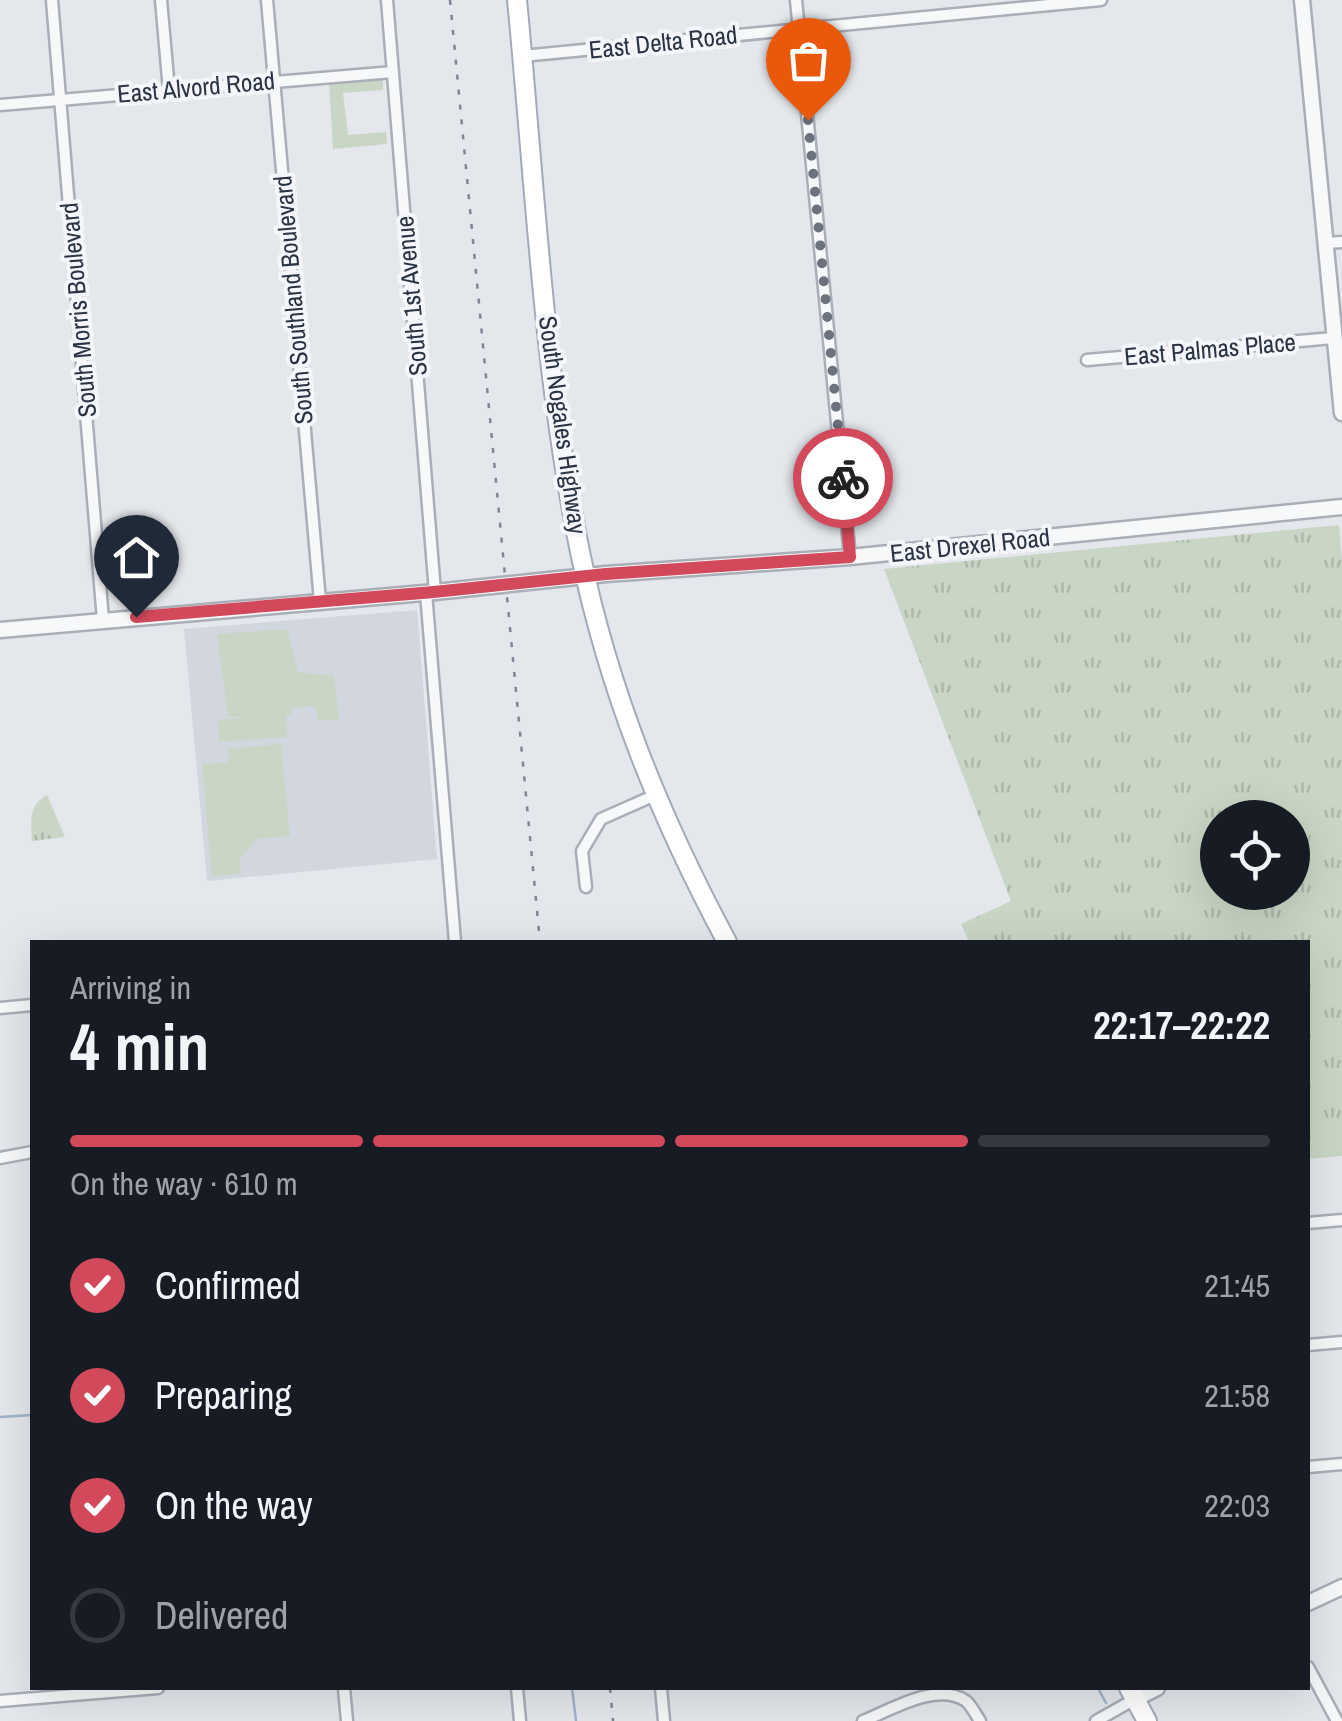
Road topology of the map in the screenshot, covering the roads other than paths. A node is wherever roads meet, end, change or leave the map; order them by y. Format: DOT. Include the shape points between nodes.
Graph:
graph roads {
  1 [pos="52,0"];
  2 [pos="162,0"];
  3 [pos="267,0"];
  4 [pos="387,0"];
  5 [pos="517,0"];
  6 [pos="796,0"];
  7 [pos="1102,0"];
  8 [pos="1302,0"];
  9 [pos="798,27"];
  10 [pos="522,56"];
  11 [pos="392,72"];
  12 [pos="274,80"];
  13 [pos="169,90"];
  14 [pos="60,99"];
  15 [pos="0,104"];
  16 [pos="1342,242"];
  17 [pos="1325,243"];
  18 [pos="1333,338"];
  19 [pos="1086,360"];
  20 [pos="1342,413"];
  21 [pos="1342,507"];
  22 [pos="850,557"];
  23 [pos="587,575"];
  24 [pos="430,592"];
  25 [pos="320,601"];
  26 [pos="103,620"];
  27 [pos="0,630"];
  28 [pos="654,796"];
  29 [pos="586,887"];
  30 [pos="455,940"];
  31 [pos="726,940"];
  32 [pos="30,1005"];
  33 [pos="0,1008"];
  34 [pos="30,1152"];
  35 [pos="0,1158"];
  36 [pos="1342,1220"];
  37 [pos="1310,1223"];
  38 [pos="1342,1342"];
  39 [pos="1310,1344"];
  40 [pos="1342,1464"];
  41 [pos="1310,1467"];
  42 [pos="1342,1587"];
  43 [pos="1310,1602"];
  44 [pos="1310,1671"];
  45 [pos="86,1690"];
  46 [pos="344,1690"];
  47 [pos="517,1690"];
  48 [pos="661,1690"];
  49 [pos="1132,1693"];
  50 [pos="0,1701"];
  51 [pos="347,1721"];
  52 [pos="520,1721"];
  53 [pos="664,1721"];
  54 [pos="864,1721"];
  55 [pos="980,1721"];
  56 [pos="1096,1721"];
  57 [pos="1146,1721"];
  58 [pos="1337,1721"];
  1 -- 14 [label="street, South Morris Boulevard"];
  2 -- 13 [label="street"];
  3 -- 12 [label="street, South Southland Boulevard"];
  4 -- 11 [label="street, South 1st Avenue"];
  5 -- 10 [label="main road, South Nogales Highway"];
  6 -- 9 [label="street"];
  7 -- 9 [label="street, East Delta Road"];
  8 -- 17 [label="street"];
  9 -- 10 [label="street, East Delta Road"];
  9 -- 22 [label="street"];
  10 -- 23 [label="main road, South Nogales Highway" via="558,416"];
  11 -- 12 [label="street, East Alvord Road"];
  11 -- 24 [label="street, South 1st Avenue"];
  12 -- 13 [label="street, East Alvord Road"];
  12 -- 25 [label="street, South Southland Boulevard"];
  13 -- 14 [label="street, East Alvord Road"];
  14 -- 15 [label="street, East Alvord Road"];
  14 -- 26 [label="street, South Morris Boulevard"];
  16 -- 17 [label="street"];
  17 -- 18 [label="street"];
  18 -- 19 [label="street, East Palmas Place"];
  18 -- 20 [label="street"];
  21 -- 22 [label="street, East Drexel Road"];
  22 -- 23 [label="street, East Drexel Road"];
  23 -- 24 [label="street, East Drexel Road"];
  23 -- 28 [label="main road, South Nogales Highway"];
  24 -- 25 [label="street, East Drexel Road"];
  24 -- 30 [label="street, South 1st Avenue"];
  25 -- 26 [label="street, East Drexel Road"];
  26 -- 27 [label="street, East Drexel Road"];
  28 -- 29 [label="street" via="601,819 582,851"];
  28 -- 31 [label="main road, South Nogales Highway"];
  32 -- 33 [label="street"];
  34 -- 35 [label="street"];
  36 -- 37 [label="street"];
  38 -- 39 [label="street"];
  40 -- 41 [label="street"];
  42 -- 43 [label="street"];
  44 -- 58 [label="street"];
  45 -- 50 [label="street"];
  46 -- 51 [label="street"];
  47 -- 52 [label="street"];
  48 -- 53 [label="street"];
  49 -- 56 [label="street"];
  49 -- 57 [label="main road"];
  54 -- 55 [label="street" via="930,1695 968,1702"];
}
